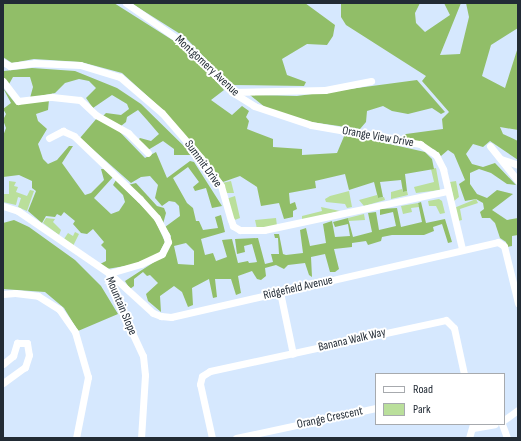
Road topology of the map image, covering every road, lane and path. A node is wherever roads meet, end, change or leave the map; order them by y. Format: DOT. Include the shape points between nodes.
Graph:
graph roads {
  1 [pos="126,3"];
  2 [pos="3,62"];
  3 [pos="371,81"];
  4 [pos="3,82"];
  5 [pos="232,92"];
  6 [pos="269,113"];
  7 [pos="49,138"];
  8 [pos="490,146"];
  9 [pos="148,153"];
  10 [pos="499,158"];
  11 [pos="518,165"];
  12 [pos="518,181"];
  13 [pos="447,191"];
  14 [pos="3,206"];
  15 [pos="462,249"];
  16 [pos="109,273"];
  17 [pos="280,292"];
  18 [pos="3,294"];
  19 [pos="518,303"];
  20 [pos="293,354"];
  21 [pos="3,364"];
  22 [pos="464,373"];
  23 [pos="3,383"];
  24 [pos="375,408"];
  25 [pos="518,410"];
  26 [pos="505,419"];
  27 [pos="484,425"];
  28 [pos="502,425"];
  29 [pos="473,426"];
  30 [pos="76,438"];
  31 [pos="141,438"];
  32 [pos="212,438"];
  33 [pos="236,438"];
  34 [pos="470,438"];
  35 [pos="507,438"];
  1 -- 5 [label="street, Montgomery Avenue" via="188,47"];
  2 -- 13 [label="street, Summit Drive" via="10,66 34,63 80,65 120,77 162,113 201,158 221,186 233,226 240,230 264,230"];
  3 -- 5 [label="street" via="325,90"];
  4 -- 9 [label="street" via="18,101 52,97 80,100 96,115 128,133"];
  5 -- 6 [label="street, Montgomery Avenue"];
  6 -- 13 [label="street, Orange View Drive" via="311,125 420,144 436,155 443,169"];
  7 -- 16 [label="street" via="63,132 74,136 140,199 166,235 168,242 162,254 141,264"];
  8 -- 10 [label="street"];
  10 -- 11 [label="street"];
  10 -- 12 [label="street"];
  13 -- 15 [label="street, Orange View Drive"];
  14 -- 16 [label="street, Mountain Slope" via="18,211"];
  15 -- 17 [label="street, Ridgefield Avenue"];
  15 -- 19 [label="street, Ridgefield Avenue" via="502,242"];
  16 -- 17 [label="street, Ridgefield Avenue" via="153,313 161,316 171,317"];
  16 -- 31 [label="street, Mountain Slope" via="110,285 143,356 145,375"];
  17 -- 20 [label="street"];
  18 -- 30 [label="street" via="38,296 59,309 75,332 88,377"];
  20 -- 22 [label="street, Banana Walk Way" via="446,320 454,328"];
  20 -- 32 [label="street, Banana Walk Way" via="210,371 202,376 200,384"];
  21 -- 23 [label="street" via="13,356 18,343 27,343 30,348 25,367"];
  24 -- 33 [label="street, Orange Crescent"];
  25 -- 26 [label="street"];
  27 -- 29 [label="street"];
  28 -- 35 [label="street"];
  29 -- 34 [label="street"];
}
